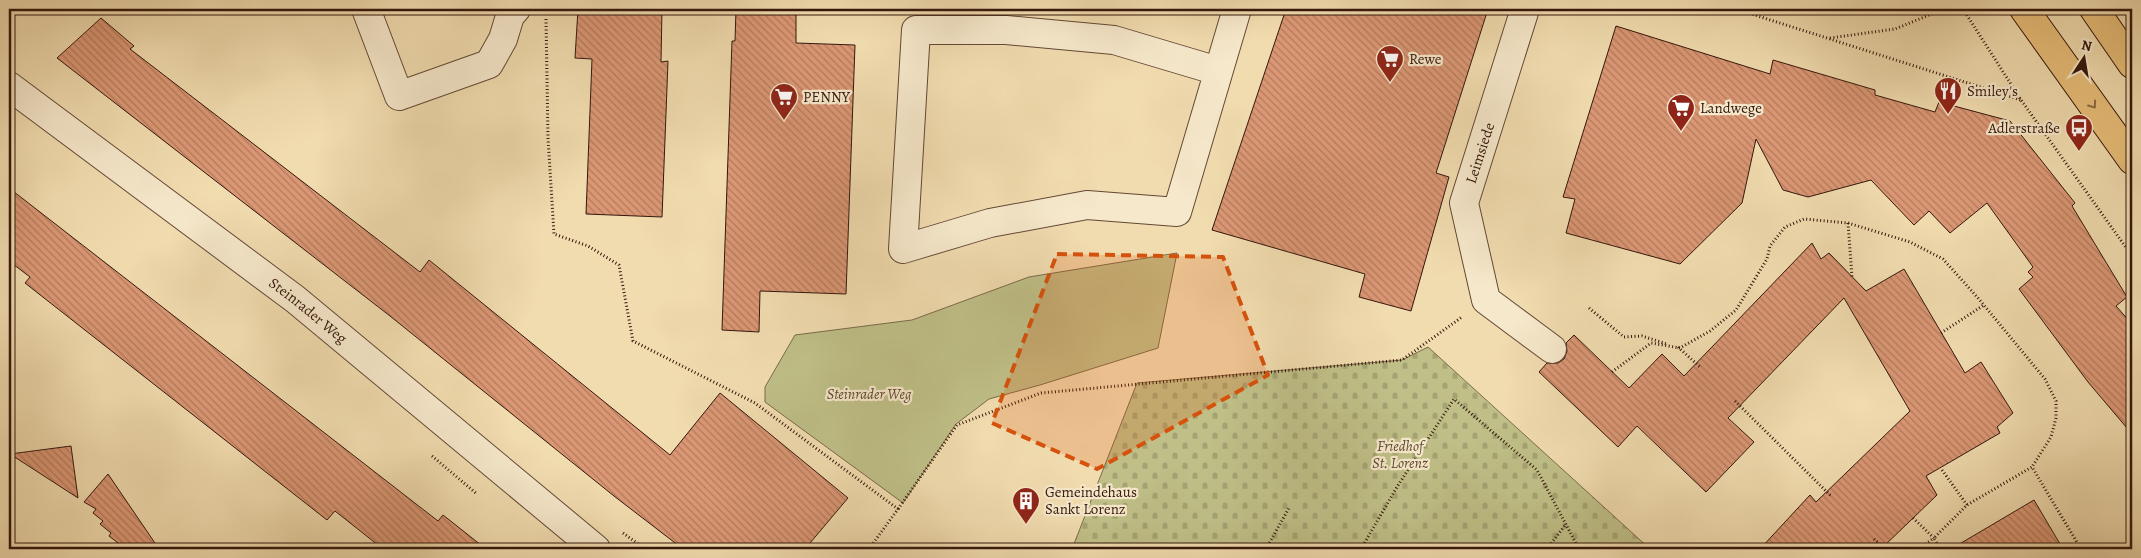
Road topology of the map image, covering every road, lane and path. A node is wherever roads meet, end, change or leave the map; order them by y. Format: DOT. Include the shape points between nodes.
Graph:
graph roads {
  1 [pos="366,9"];
  2 [pos="516,9"];
  3 [pos="1237,9"];
  4 [pos="1526,9"];
  5 [pos="1736,9"];
  6 [pos="1944,9"];
  7 [pos="1963,9"];
  8 [pos="2024,9"];
  9 [pos="2094,9"];
  10 [pos="546,18"];
  11 [pos="1827,38"];
  12 [pos="2132,64"];
  13 [pos="1218,72"];
  14 [pos="9,86"];
  15 [pos="2021,100"];
  16 [pos="2132,160"];
  17 [pos="1848,223"];
  18 [pos="2132,256"];
  19 [pos="1852,277"];
  20 [pos="1486,300"];
  21 [pos="1984,305"];
  22 [pos="1589,308"];
  23 [pos="1941,333"];
  24 [pos="1680,348"];
  25 [pos="1552,349"];
  26 [pos="1701,368"];
  27 [pos="1612,372"];
  28 [pos="1735,401"];
  29 [pos="430,454"];
  30 [pos="2032,467"];
  31 [pos="1942,470"];
  32 [pos="479,495"];
  33 [pos="1831,496"];
  34 [pos="1966,505"];
  35 [pos="1289,508"];
  36 [pos="898,509"];
  37 [pos="1913,518"];
  38 [pos="1566,524"];
  39 [pos="1934,538"];
  40 [pos="1874,539"];
  41 [pos="596,549"];
  42 [pos="869,549"];
  43 [pos="1266,549"];
  44 [pos="1361,549"];
  45 [pos="1547,549"];
  46 [pos="1579,549"];
  47 [pos="1885,549"];
  48 [pos="1918,549"];
  49 [pos="1940,549"];
  50 [pos="2080,549"];
  1 -- 2 [label="street" via="399,96 489,64"];
  3 -- 13 [label="street"];
  4 -- 20 [label="street, Leimsiede" via="1464,204"];
  5 -- 11 [label="path"];
  6 -- 11 [label="path" via="1895,29"];
  7 -- 15 [label="path"];
  8 -- 16 [label="main road, one-way"];
  9 -- 12 [label="main road"];
  10 -- 36 [label="path" via="554,234 588,246 619,265 633,341 755,402"];
  11 -- 15 [label="path"];
  13 -- 13 [label="street" via="1177,212 1087,205 990,223 903,249 916,30 1006,30 1114,40"];
  14 -- 41 [label="street, Steinrader Weg" via="295,298"];
  15 -- 18 [label="path"];
  17 -- 19 [label="path"];
  17 -- 21 [label="path" via="1910,242 1942,259"];
  17 -- 24 [label="path" via="1804,219 1785,227 1770,246 1767,260 1736,310 1710,331"];
  20 -- 25 [label="street"];
  20 -- 36 [label="path" via="1402,360 1041,393 957,425"];
  21 -- 23 [label="path"];
  21 -- 30 [label="path" via="2045,379 2056,401 2051,437"];
  22 -- 24 [label="path" via="1624,337 1642,336"];
  24 -- 26 [label="path"];
  24 -- 27 [label="path" via="1651,343"];
  28 -- 33 [label="path"];
  29 -- 32 [label="path"];
  30 -- 34 [label="path"];
  30 -- 50 [label="path"];
  31 -- 34 [label="path"];
  34 -- 39 [label="path"];
  35 -- 43 [label="path"];
  36 -- 42 [label="path"];
  37 -- 39 [label="path"];
  38 -- 44 [label="path" via="1537,470 1454,400"];
  38 -- 45 [label="path"];
  38 -- 46 [label="path"];
  39 -- 48 [label="path"];
  39 -- 49 [label="path"];
  40 -- 47 [label="path"];
}
